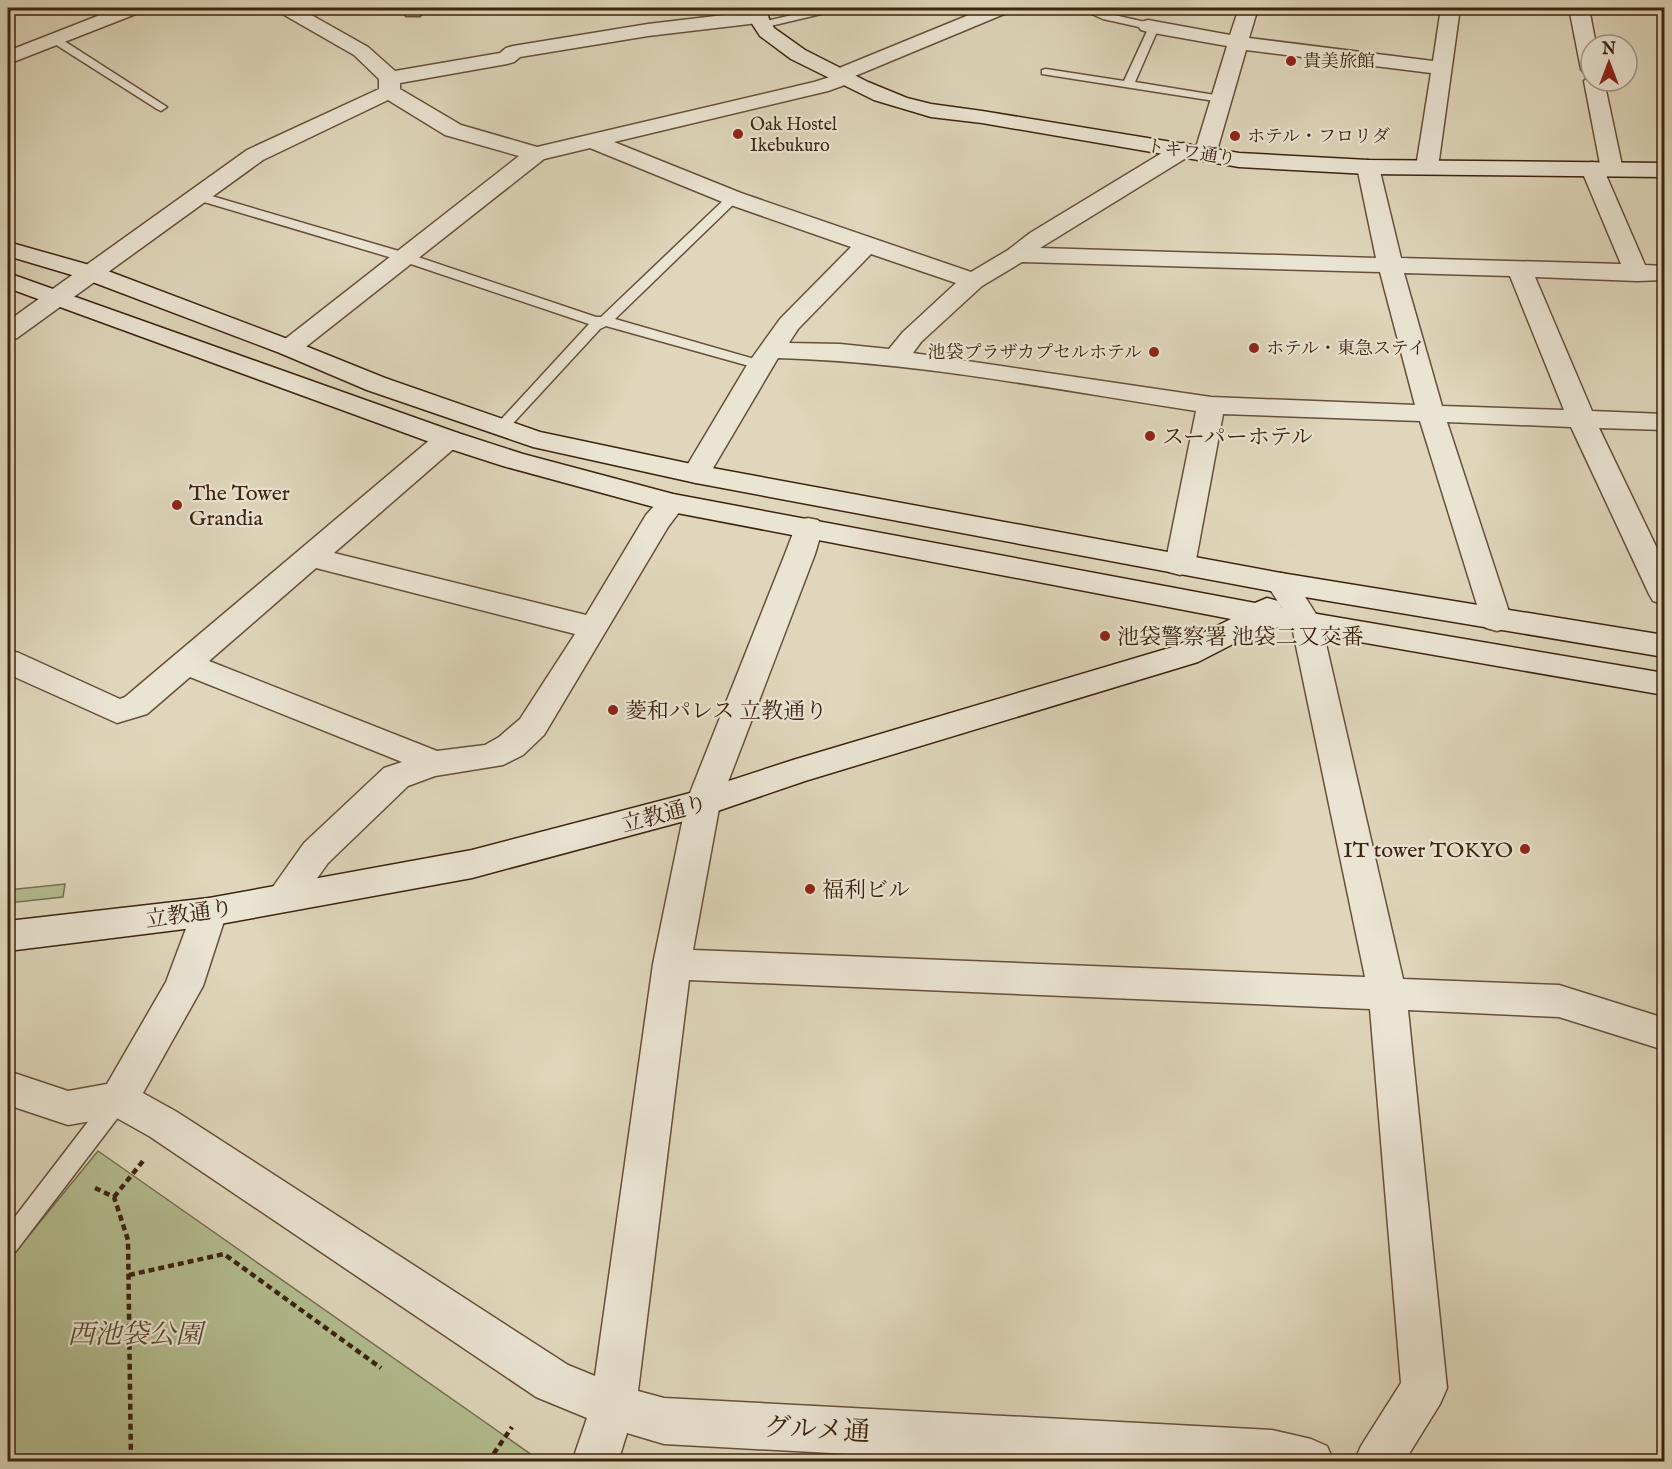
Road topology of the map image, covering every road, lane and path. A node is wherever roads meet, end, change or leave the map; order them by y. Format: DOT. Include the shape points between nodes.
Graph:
graph roads {
  1 [pos="134,8"];
  2 [pos="286,8"];
  3 [pos="834,8"];
  4 [pos="1002,8"];
  5 [pos="1083,8"];
  6 [pos="1248,8"];
  7 [pos="1451,8"];
  8 [pos="1578,8"];
  9 [pos="759,16"];
  10 [pos="1151,27"];
  11 [pos="1583,33"];
  12 [pos="54,39"];
  13 [pos="8,41"];
  14 [pos="1238,41"];
  15 [pos="32,48"];
  16 [pos="8,58"];
  17 [pos="1442,68"];
  18 [pos="1046,72"];
  19 [pos="842,77"];
  20 [pos="389,85"];
  21 [pos="1128,85"];
  22 [pos="1594,93"];
  23 [pos="1221,99"];
  24 [pos="161,107"];
  25 [pos="594,142"];
  26 [pos="1194,152"];
  27 [pos="536,154"];
  28 [pos="1368,167"];
  29 [pos="1427,167"];
  30 [pos="1602,170"];
  31 [pos="1665,170"];
  32 [pos="198,196"];
  33 [pos="733,198"];
  34 [pos="867,244"];
  35 [pos="8,249"];
  36 [pos="1017,255"];
  37 [pos="404,257"];
  38 [pos="1390,265"];
  39 [pos="1520,270"];
  40 [pos="91,273"];
  41 [pos="1665,273"];
  42 [pos="1637,274"];
  43 [pos="8,280"];
  44 [pos="973,281"];
  45 [pos="56,298"];
  46 [pos="605,321"];
  47 [pos="8,333"];
  48 [pos="289,348"];
  49 [pos="766,357"];
  50 [pos="896,358"];
  51 [pos="1211,405"];
  52 [pos="1431,413"];
  53 [pos="1582,420"];
  54 [pos="1665,422"];
  55 [pos="501,428"];
  56 [pos="448,439"];
  57 [pos="696,474"];
  58 [pos="672,503"];
  59 [pos="808,527"];
  60 [pos="309,556"];
  61 [pos="1180,565"];
  62 [pos="1281,583"];
  63 [pos="1665,594"];
  64 [pos="1264,615"];
  65 [pos="1306,621"];
  66 [pos="1497,621"];
  67 [pos="594,628"];
  68 [pos="1665,646"];
  69 [pos="8,661"];
  70 [pos="184,663"];
  71 [pos="1665,684"];
  72 [pos="430,764"];
  73 [pos="703,803"];
  74 [pos="283,898"];
  75 [pos="209,912"];
  76 [pos="8,936"];
  77 [pos="672,964"];
  78 [pos="1385,994"];
  79 [pos="1665,1034"];
  80 [pos="8,1088"];
  81 [pos="119,1099"];
  82 [pos="144,1161"];
  83 [pos="62,1172"];
  84 [pos="114,1197"];
  85 [pos="8,1243"];
  86 [pos="129,1275"];
  87 [pos="381,1368"];
  88 [pos="613,1406"];
  89 [pos="512,1427"];
  90 [pos="131,1461"];
  91 [pos="488,1461"];
  92 [pos="595,1461"];
  93 [pos="1311,1461"];
  94 [pos="1377,1461"];
  1 -- 12 [label="street"];
  2 -- 20 [label="street" via="361,51"];
  3 -- 9 [label="lane"];
  4 -- 19 [label="street"];
  5 -- 10 [label="lane"];
  6 -- 14 [label="street"];
  7 -- 17 [label="street"];
  8 -- 11 [label="street"];
  9 -- 19 [label="street, トキワ通り" via="780,42"];
  9 -- 20 [label="street" via="513,52 507,58"];
  10 -- 14 [label="street"];
  10 -- 21 [label="lane"];
  12 -- 15 [label="street"];
  12 -- 24 [label="lane"];
  13 -- 15 [label="street"];
  14 -- 17 [label="street"];
  14 -- 23 [label="street"];
  15 -- 16 [label="street"];
  17 -- 29 [label="street"];
  18 -- 21 [label="lane"];
  19 -- 25 [label="street" via="821,87"];
  19 -- 26 [label="street, トキワ通り" via="912,107"];
  20 -- 27 [label="street" via="453,130"];
  20 -- 32 [label="street" via="255,155"];
  21 -- 23 [label="lane"];
  22 -- 30 [label="street"];
  23 -- 26 [label="street"];
  25 -- 27 [label="street"];
  25 -- 33 [label="street"];
  26 -- 28 [label="street, トキワ通り" via="1239,160"];
  26 -- 36 [label="street" via="1038,238"];
  27 -- 37 [label="street"];
  28 -- 29 [label="street, トキワ通り"];
  28 -- 38 [label="street"];
  29 -- 30 [label="street, トキワ通り"];
  30 -- 31 [label="street, トキワ通り"];
  30 -- 42 [label="street"];
  32 -- 37 [label="lane"];
  32 -- 40 [label="street"];
  33 -- 34 [label="street"];
  33 -- 46 [label="lane"];
  34 -- 44 [label="street"];
  34 -- 49 [label="street" via="789,324"];
  35 -- 40 [label="street"];
  36 -- 38 [label="street"];
  36 -- 44 [label="street"];
  37 -- 46 [label="lane" via="595,321"];
  37 -- 48 [label="street"];
  38 -- 39 [label="street"];
  38 -- 52 [label="street"];
  39 -- 42 [label="street"];
  39 -- 53 [label="street"];
  40 -- 45 [label="street"];
  40 -- 48 [label="street"];
  41 -- 42 [label="street"];
  43 -- 45 [label="street"];
  44 -- 50 [label="street" via="912,337"];
  45 -- 47 [label="street"];
  45 -- 56 [label="street"];
  46 -- 49 [label="lane"];
  46 -- 55 [label="lane" via="595,326"];
  48 -- 55 [label="street"];
  49 -- 50 [label="street" via="840,352"];
  49 -- 57 [label="street"];
  50 -- 51 [label="street"];
  51 -- 52 [label="street"];
  51 -- 61 [label="street"];
  52 -- 53 [label="street"];
  52 -- 66 [label="street"];
  53 -- 54 [label="street"];
  53 -- 63 [label="street"];
  55 -- 57 [label="street" via="533,439"];
  56 -- 58 [label="street"];
  56 -- 60 [label="street"];
  57 -- 61 [label="street"];
  58 -- 59 [label="street"];
  58 -- 67 [label="street" via="656,522"];
  59 -- 64 [label="street"];
  59 -- 73 [label="street"];
  60 -- 67 [label="street"];
  60 -- 70 [label="street"];
  61 -- 62 [label="street"];
  62 -- 64 [label="street"];
  62 -- 65 [label="street"];
  62 -- 66 [label="street"];
  64 -- 65 [label="street"];
  64 -- 73 [label="street, 立教通り" via="1187,654 793,772"];
  65 -- 71 [label="street"];
  65 -- 78 [label="street"];
  66 -- 68 [label="street"];
  67 -- 72 [label="street" via="532,727 512,746 491,756"];
  69 -- 70 [label="street" via="117,711 136,706"];
  70 -- 72 [label="street" via="417,755"];
  72 -- 74 [label="street" via="396,777 365,804 316,853"];
  73 -- 74 [label="street, 立教通り" via="472,864"];
  73 -- 77 [label="street"];
  74 -- 75 [label="street, 立教通り"];
  75 -- 76 [label="street, 立教通り"];
  75 -- 81 [label="street" via="184,986"];
  77 -- 78 [label="street"];
  77 -- 88 [label="street"];
  78 -- 79 [label="street" via="1559,1001"];
  78 -- 94 [label="street" via="1397,1066 1424,1388"];
  80 -- 81 [label="street" via="68,1108"];
  81 -- 83 [label="lane"];
  81 -- 88 [label="street, グルメ通" via="163,1124 552,1381"];
  82 -- 84 [label="path"];
  83 -- 84 [label="path"];
  83 -- 85 [label="lane"];
  84 -- 86 [label="path" via="128,1240"];
  86 -- 87 [label="path" via="224,1254"];
  86 -- 90 [label="path"];
  88 -- 92 [label="street"];
  88 -- 93 [label="street, グルメ通" via="664,1421 1272,1453"];
  89 -- 91 [label="path"];
}
